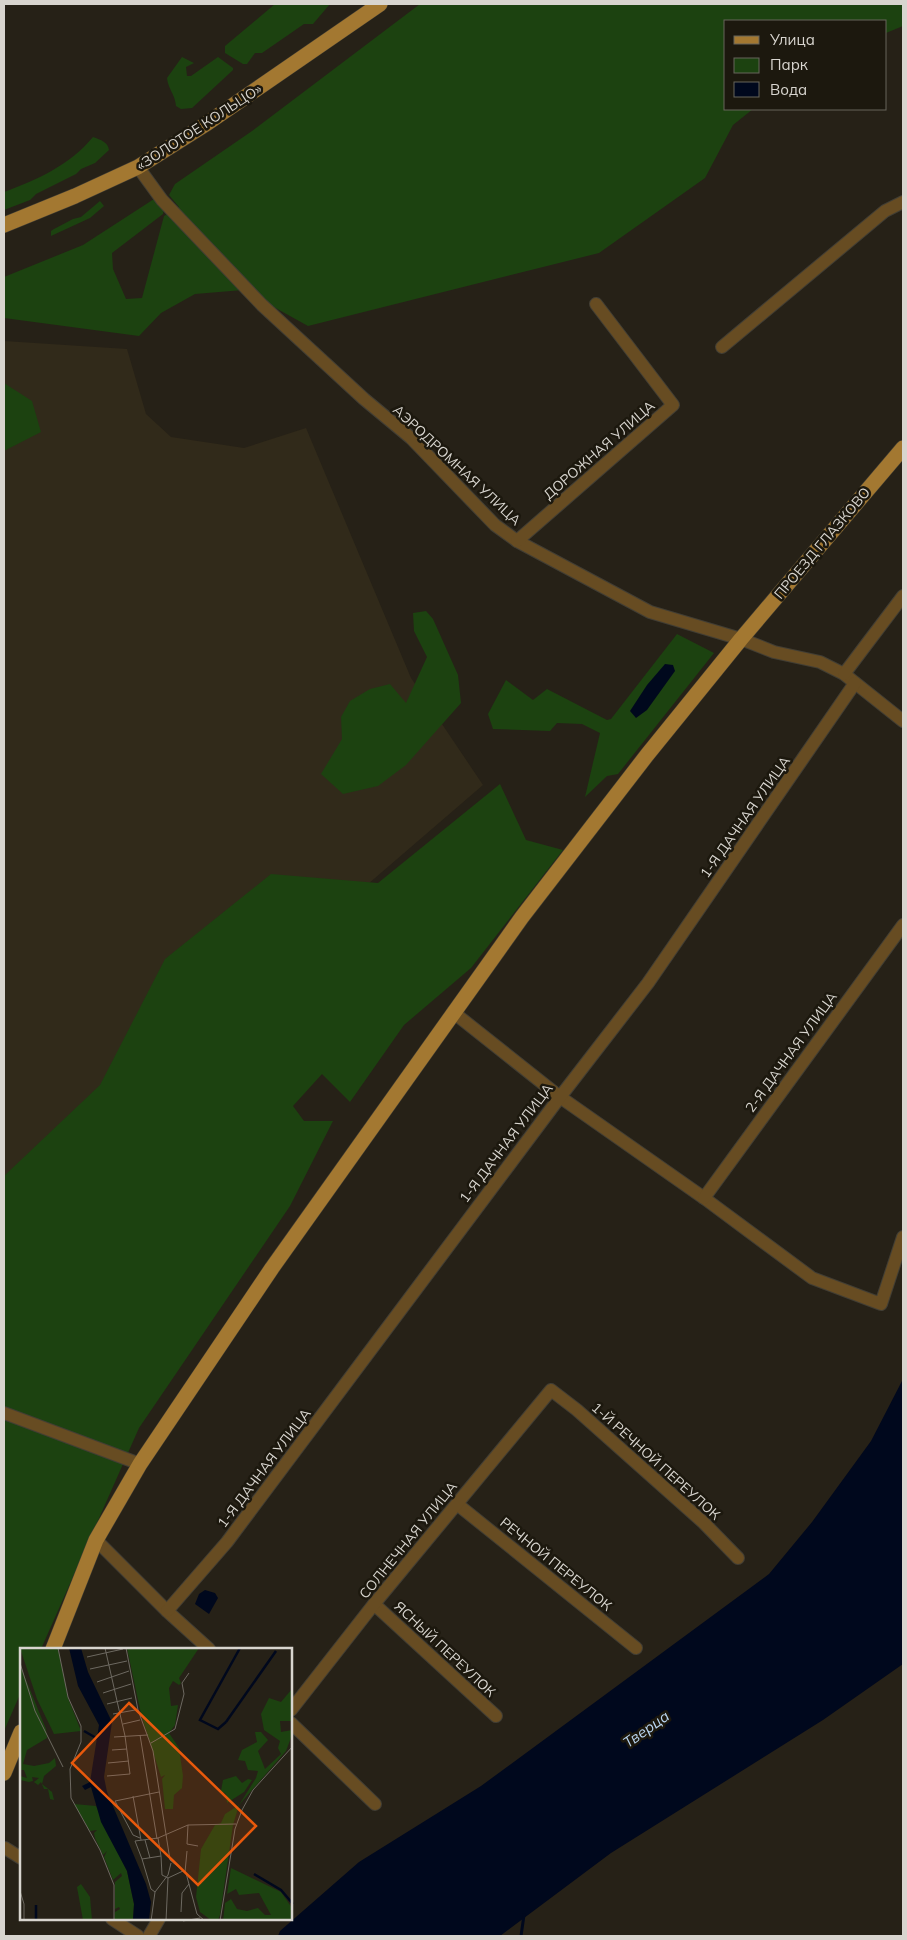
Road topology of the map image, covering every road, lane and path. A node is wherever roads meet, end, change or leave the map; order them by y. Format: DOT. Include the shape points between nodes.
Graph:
graph roads {
  1 [pos="380,4"];
  2 [pos="138,167"];
  3 [pos="903,202"];
  4 [pos="4,225"];
  5 [pos="596,304"];
  6 [pos="722,347"];
  7 [pos="903,448"];
  8 [pos="517,542"];
  9 [pos="903,596"];
  10 [pos="741,638"];
  11 [pos="844,674"];
  12 [pos="855,684"];
  13 [pos="903,721"];
  14 [pos="903,925"];
  15 [pos="454,1012"];
  16 [pos="560,1097"];
  17 [pos="704,1198"];
  18 [pos="903,1237"];
  19 [pos="551,1390"];
  20 [pos="4,1413"];
  21 [pos="140,1464"];
  22 [pos="457,1504"];
  23 [pos="96,1540"];
  24 [pos="738,1558"];
  25 [pos="374,1604"];
  26 [pos="167,1611"];
  27 [pos="53,1648"];
  28 [pos="208,1648"];
  29 [pos="636,1648"];
  30 [pos="292,1709"];
  31 [pos="496,1716"];
  32 [pos="292,1724"];
  33 [pos="20,1734"];
  34 [pos="4,1773"];
  35 [pos="375,1804"];
  36 [pos="5,1848"];
  37 [pos="20,1857"];
  38 [pos="114,1920"];
  39 [pos="158,1920"];
  40 [pos="138,1936"];
  41 [pos="149,1936"];
  1 -- 2 [label="main road, «ЗОЛОТОЕ КОЛЬЦО»"];
  2 -- 4 [label="main road, «ЗОЛОТОЕ КОЛЬЦО»"];
  2 -- 8 [label="street, АЭРОДРОМНАЯ УЛИЦА" via="162,200 262,305 410,438 495,525"];
  3 -- 6 [label="street" via="885,211"];
  5 -- 8 [label="street, ДОРОЖНАЯ УЛИЦА" via="673,405"];
  7 -- 10 [label="main road, ПРОЕЗД ГЛАЗКОВО"];
  8 -- 10 [label="street, АЭРОДРОМНАЯ УЛИЦА" via="650,612"];
  9 -- 11 [label="street"];
  10 -- 11 [label="street, АЭРОДРОМНАЯ УЛИЦА" via="774,652 820,662"];
  10 -- 15 [label="main road, ПРОЕЗД ГЛАЗКОВО" via="647,754"];
  11 -- 12 [label="street, АЭРОДРОМНАЯ УЛИЦА"];
  12 -- 13 [label="street, АЭРОДРОМНАЯ УЛИЦА"];
  12 -- 16 [label="street, 1-Я ДАЧНАЯ УЛИЦА" via="648,983"];
  14 -- 17 [label="street, 2-Я ДАЧНАЯ УЛИЦА"];
  15 -- 16 [label="street"];
  15 -- 21 [label="main road, ПРОЕЗД ГЛАЗКОВО" via="272,1268"];
  16 -- 17 [label="street"];
  16 -- 26 [label="street, 1-Я ДАЧНАЯ УЛИЦА" via="227,1542"];
  17 -- 18 [label="street" via="812,1278 881,1304"];
  19 -- 22 [label="street, СОЛНЕЧНАЯ УЛИЦА"];
  19 -- 24 [label="street, 1-Й РЕЧНОЙ ПЕРЕУЛОК" via="704,1523"];
  20 -- 21 [label="street"];
  21 -- 23 [label="main road, ПРОЕЗД ГЛАЗКОВО"];
  22 -- 25 [label="street, СОЛНЕЧНАЯ УЛИЦА"];
  22 -- 29 [label="street, РЕЧНОЙ ПЕРЕУЛОК"];
  23 -- 26 [label="street"];
  23 -- 27 [label="main road, ПРОЕЗД ГЛАЗКОВО"];
  25 -- 30 [label="street, СОЛНЕЧНАЯ УЛИЦА"];
  25 -- 31 [label="street, ЯСНЫЙ ПЕРЕУЛОК"];
  26 -- 28 [label="street"];
  32 -- 35 [label="street"];
  33 -- 34 [label="main road"];
  36 -- 37 [label="street"];
  38 -- 40 [label="street"];
  39 -- 41 [label="street"];
}
